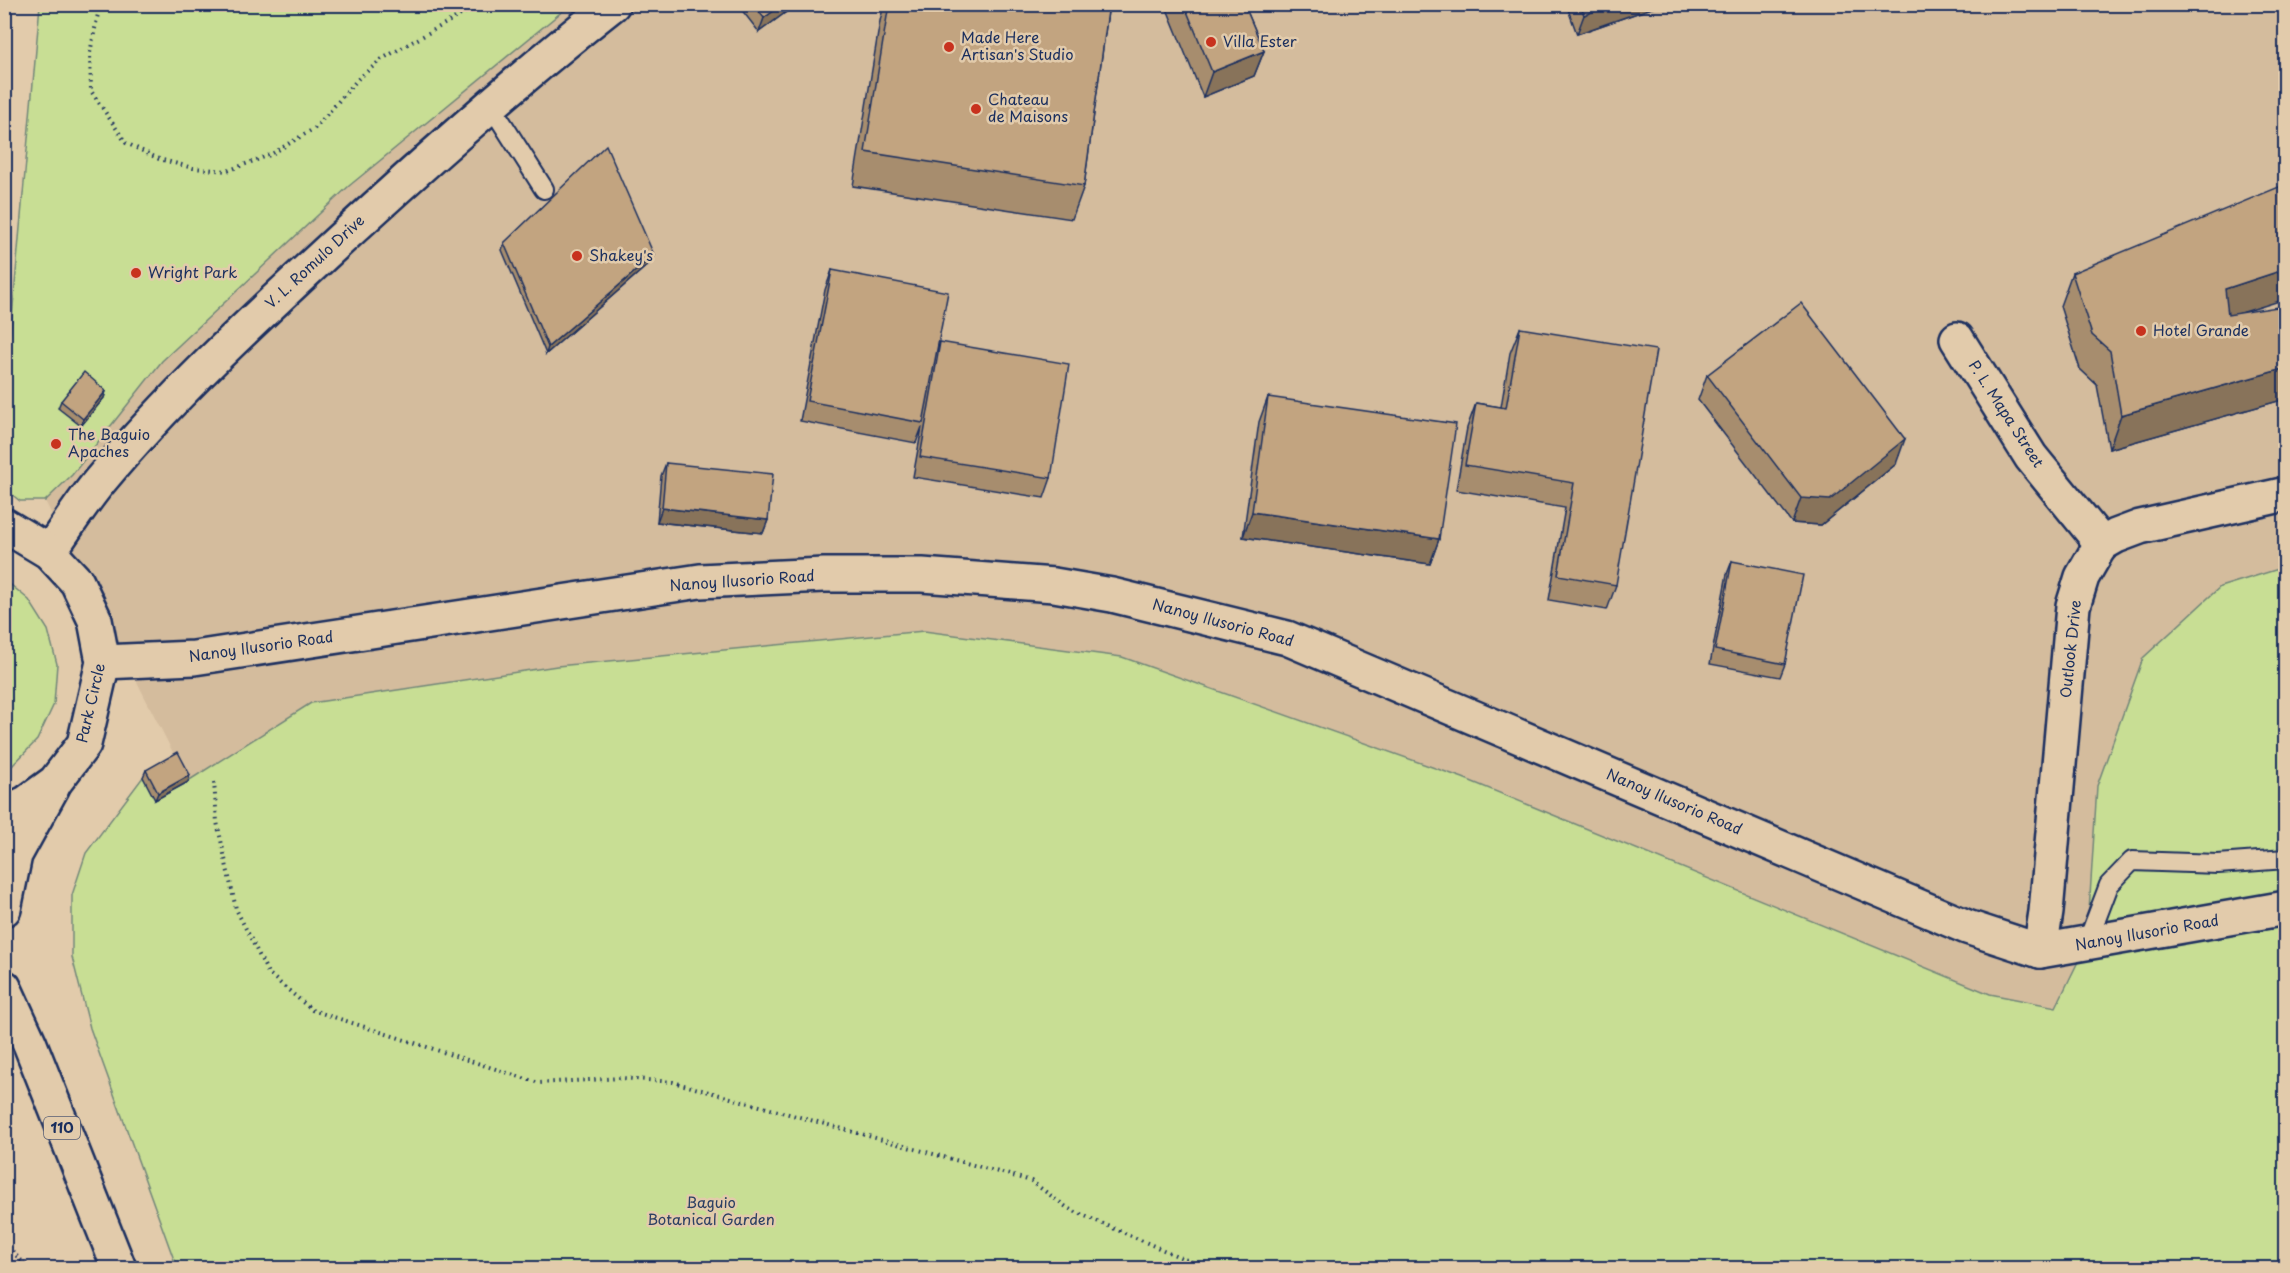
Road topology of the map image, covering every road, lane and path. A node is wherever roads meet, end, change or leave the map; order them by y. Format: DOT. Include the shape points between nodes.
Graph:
graph roads {
  1 [pos="100,4"];
  2 [pos="480,4"];
  3 [pos="613,4"];
  4 [pos="490,105"];
  5 [pos="544,189"];
  6 [pos="1957,339"];
  7 [pos="2286,494"];
  8 [pos="4,525"];
  9 [pos="2102,544"];
  10 [pos="49,552"];
  11 [pos="103,662"];
  12 [pos="55,782"];
  13 [pos="214,782"];
  14 [pos="4,813"];
  15 [pos="2286,859"];
  16 [pos="2286,908"];
  17 [pos="4,909"];
  18 [pos="2087,943"];
  19 [pos="2040,951"];
  20 [pos="4,987"];
  21 [pos="9,1246"];
  22 [pos="77,1263"];
  23 [pos="40,1269"];
  24 [pos="69,1269"];
  25 [pos="119,1269"];
  26 [pos="1205,1269"];
  1 -- 2 [label="path" via="90,53 91,91 126,143 159,159 227,171 270,155 315,128 358,79 382,59"];
  3 -- 4 [label="main road, V. L. Romulo Drive"];
  4 -- 5 [label="lane"];
  4 -- 10 [label="main road, V. L. Romulo Drive" via="230,341 98,483"];
  6 -- 9 [label="main road, P. L. Mapa Street" via="2031,457"];
  7 -- 9 [label="main road" via="2140,527"];
  8 -- 10 [label="main road, Park Circle"];
  9 -- 19 [label="main road, Outlook Drive" via="2082,577 2073,606"];
  10 -- 11 [label="main road, Park Circle" via="77,582 95,620"];
  11 -- 12 [label="main road, Park Circle" via="84,744"];
  11 -- 19 [label="main road, Nanoy Ilusorio Road" via="194,658 700,581 922,575 1054,585 1112,595 1287,638 1967,927"];
  12 -- 14 [label="main road, Park Circle" via="26,804"];
  12 -- 17 [label="main road" via="15,855"];
  13 -- 26 [label="path" via="217,822 236,909 268,973 312,1010 539,1083 622,1078 673,1082 1031,1181 1069,1209"];
  15 -- 18 [label="lane" via="2218,864 2132,861 2109,885"];
  16 -- 18 [label="main road, Nanoy Ilusorio Road"];
  18 -- 19 [label="main road, Nanoy Ilusorio Road"];
  20 -- 25 [label="main road, 110"];
  21 -- 23 [label="path" via="28,1266"];
  22 -- 24 [label="path"];
}
